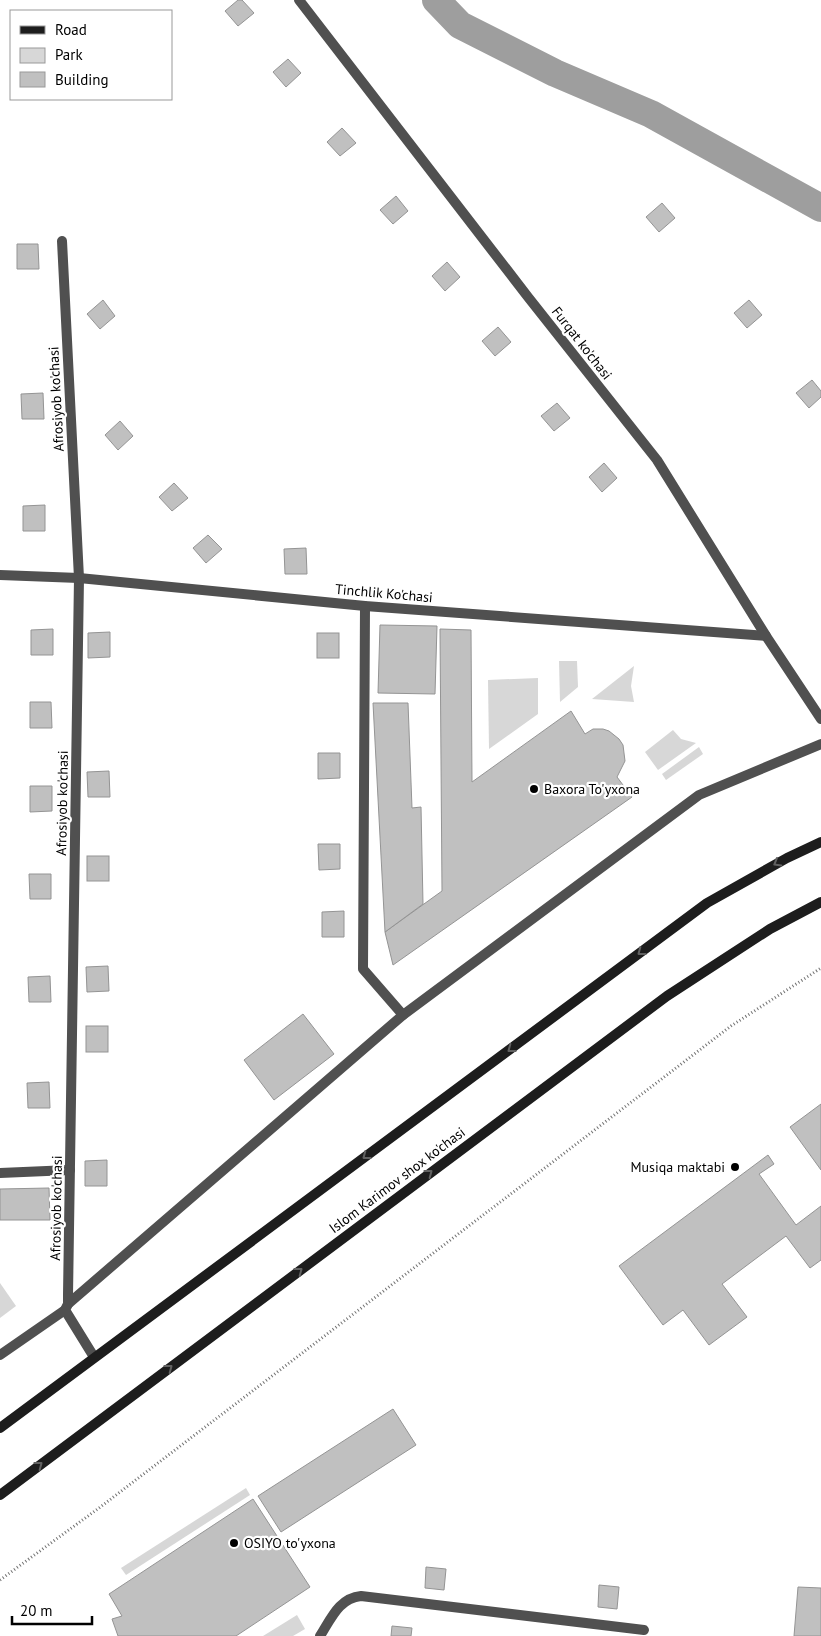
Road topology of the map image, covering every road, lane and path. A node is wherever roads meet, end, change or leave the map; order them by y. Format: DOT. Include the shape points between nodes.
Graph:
graph roads {
  1 [pos="299,0"];
  2 [pos="62,241"];
  3 [pos="0,575"];
  4 [pos="79,578"];
  5 [pos="365,606"];
  6 [pos="766,636"];
  7 [pos="821,720"];
  8 [pos="821,744"];
  9 [pos="821,842"];
  10 [pos="821,902"];
  11 [pos="821,968"];
  12 [pos="403,1015"];
  13 [pos="70,1170"];
  14 [pos="0,1173"];
  15 [pos="66,1307"];
  16 [pos="0,1355"];
  17 [pos="94,1357"];
  18 [pos="0,1428"];
  19 [pos="0,1495"];
  20 [pos="0,1580"];
  21 [pos="644,1630"];
  22 [pos="320,1636"];
  1 -- 6 [label="street, Furqat ko'chasi" via="657,460"];
  2 -- 4 [label="street, Afrosiyob ko'chasi"];
  3 -- 4 [label="street, Tinchlik Ko'chasi"];
  4 -- 5 [label="street, Tinchlik Ko'chasi"];
  4 -- 13 [label="street, Afrosiyob ko'chasi"];
  5 -- 6 [label="street, Tinchlik Ko'chasi"];
  5 -- 12 [label="street" via="363,969"];
  6 -- 7 [label="street, Furqat ko'chasi"];
  8 -- 12 [label="street" via="699,795"];
  9 -- 17 [label="main road, one-way" via="707,903"];
  19 -- 10 [label="main road, Islom Karimov shox ko'chasi, one-way" via="667,996 770,929"];
  11 -- 20 [label="path" via="731,1026"];
  12 -- 15 [label="street"];
  13 -- 14 [label="street"];
  13 -- 15 [label="street, Afrosiyob ko'chasi"];
  15 -- 16 [label="street"];
  15 -- 17 [label="street"];
  17 -- 18 [label="main road"];
  21 -- 22 [label="street" via="352,1596"];
}
